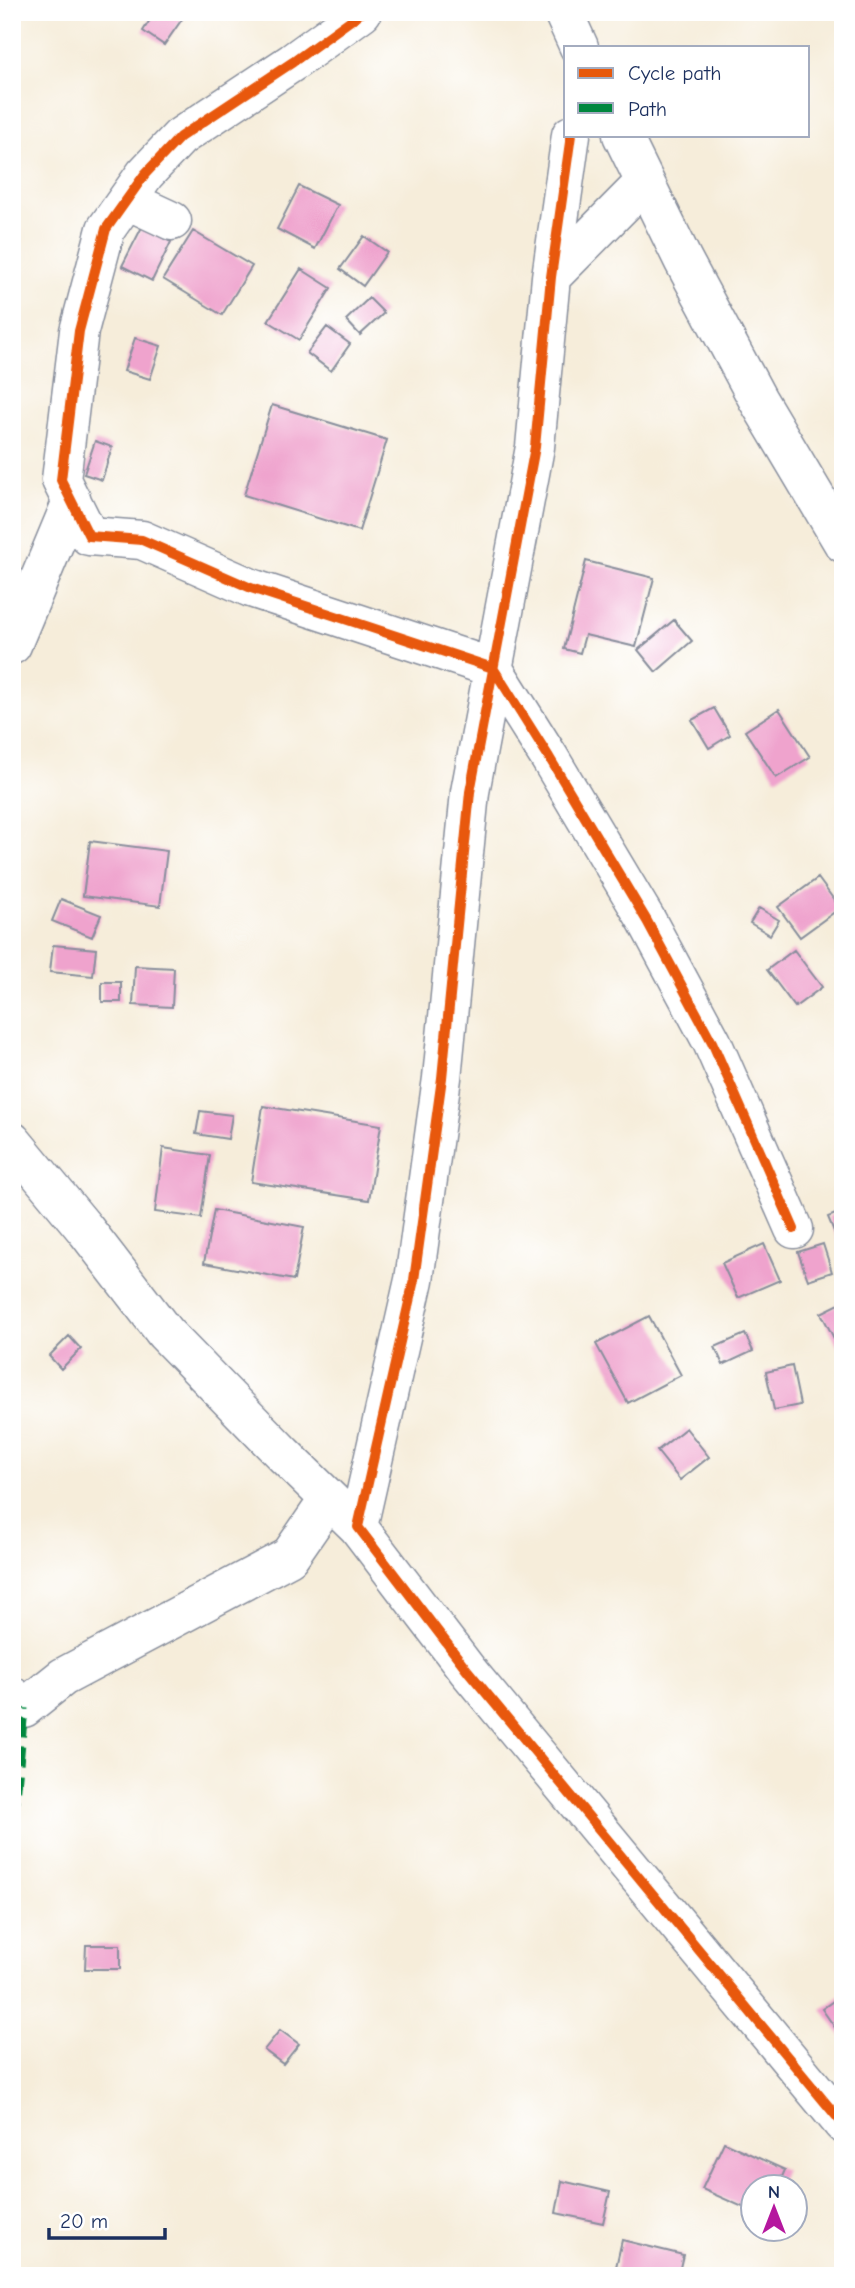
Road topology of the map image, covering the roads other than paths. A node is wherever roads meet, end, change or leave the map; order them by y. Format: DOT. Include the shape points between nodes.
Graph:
graph roads {
  1 [pos="362,12"];
  2 [pos="563,12"];
  3 [pos="579,46"];
  4 [pos="571,136"];
  5 [pos="622,136"];
  6 [pos="645,182"];
  7 [pos="127,200"];
  8 [pos="172,221"];
  9 [pos="551,278"];
  10 [pos="72,501"];
  11 [pos="843,543"];
  12 [pos="12,645"];
  13 [pos="493,668"];
  14 [pos="12,1142"];
  15 [pos="794,1229"];
  16 [pos="330,1499"];
  17 [pos="358,1527"];
  18 [pos="12,1696"];
  19 [pos="843,2124"];
  1 -- 7 [label="street" via="180,137"];
  2 -- 3 [label="street"];
  4 -- 9 [label="street"];
  5 -- 6 [label="street"];
  6 -- 9 [label="street"];
  6 -- 11 [label="street" via="758,400"];
  7 -- 8 [label="street"];
  7 -- 10 [label="street" via="106,229 79,331 61,480"];
  9 -- 13 [label="street" via="535,447"];
  10 -- 12 [label="street"];
  10 -- 13 [label="street" via="89,536 142,540 251,588"];
  13 -- 15 [label="street" via="647,921 712,1042"];
  13 -- 17 [label="street" via="470,792 442,1078 414,1280"];
  14 -- 16 [label="street" via="165,1333"];
  16 -- 17 [label="street"];
  16 -- 18 [label="street" via="289,1557 63,1677 24,1707"];
  17 -- 19 [label="street" via="468,1671"];
}
